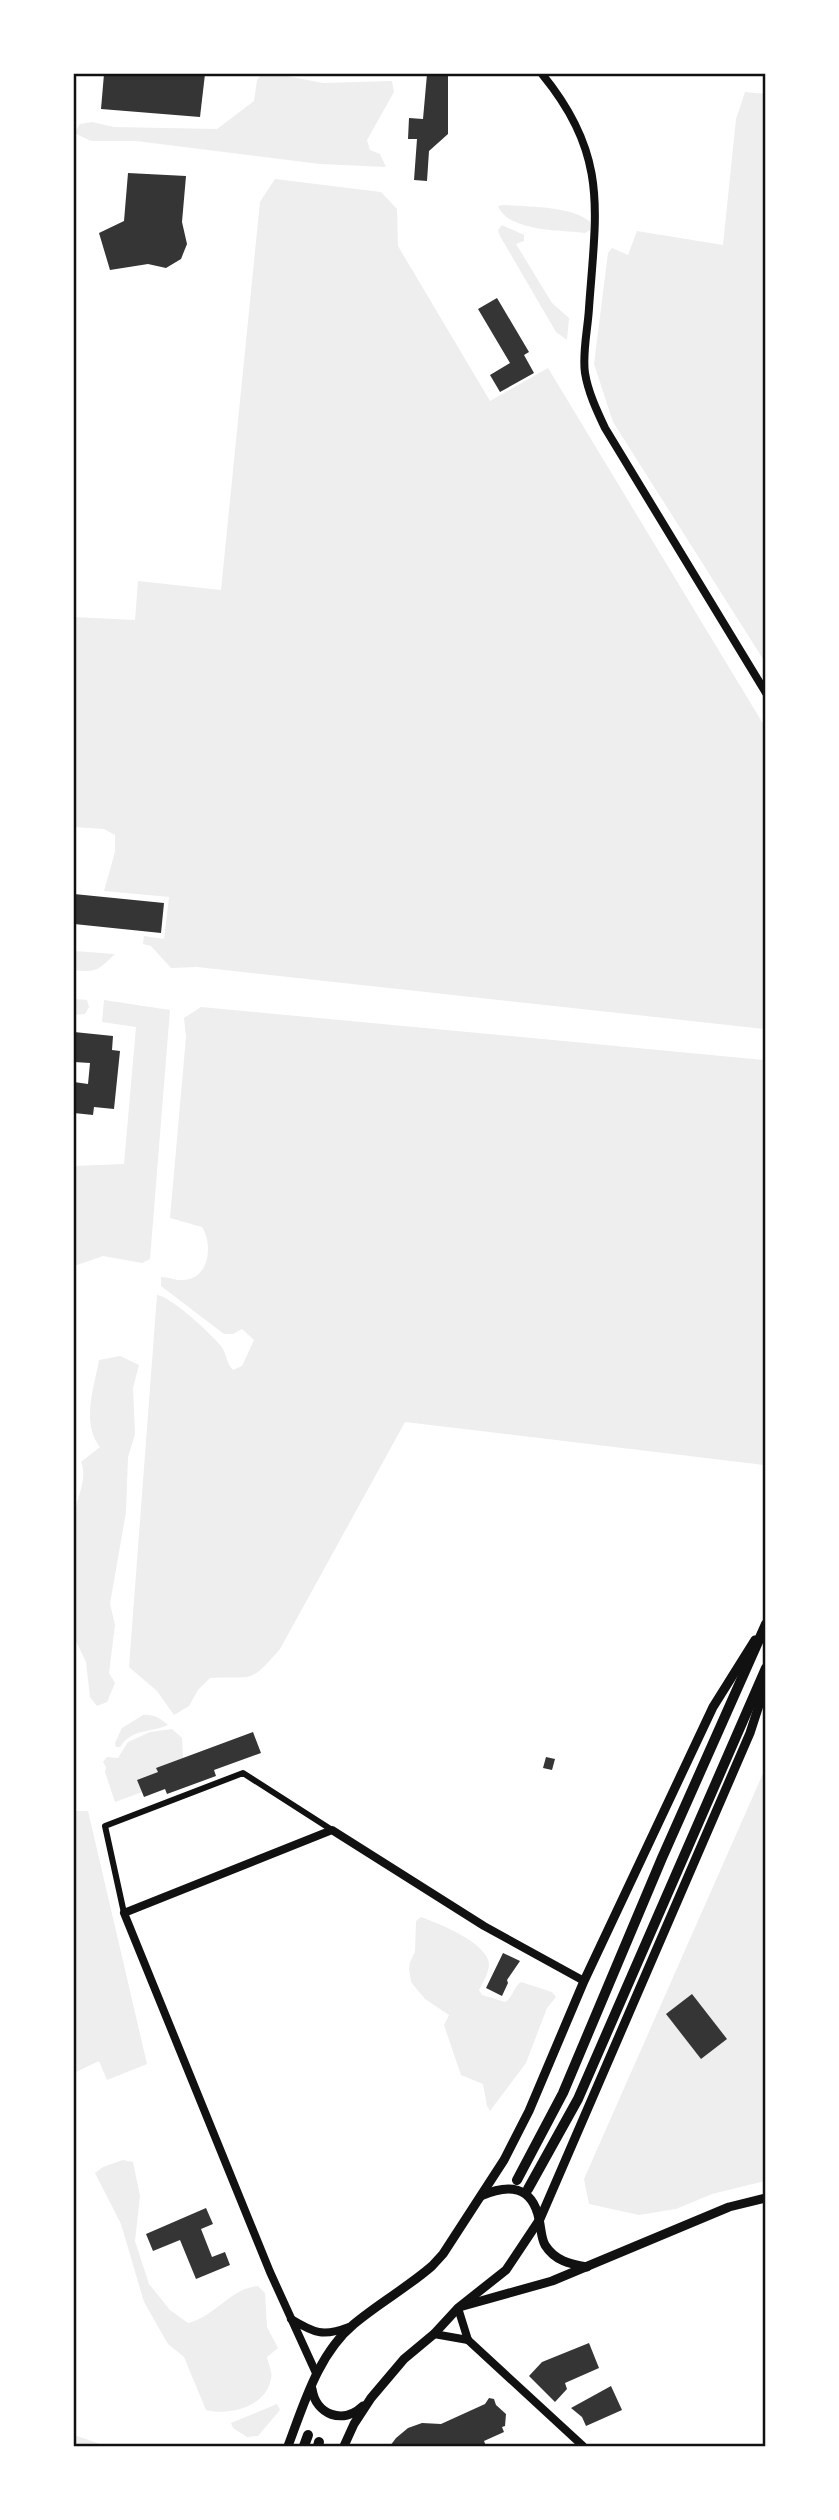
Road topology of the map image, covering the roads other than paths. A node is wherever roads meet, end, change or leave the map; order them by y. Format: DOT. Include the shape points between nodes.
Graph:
graph roads {
  1 [pos="542,74"];
  2 [pos="765,693"];
  3 [pos="765,1624"];
  4 [pos="765,1668"];
  5 [pos="765,1684"];
  6 [pos="332,1830"];
  7 [pos="124,1913"];
  8 [pos="584,1981"];
  9 [pos="517,2180"];
  10 [pos="528,2189"];
  11 [pos="481,2196"];
  12 [pos="765,2199"];
  13 [pos="540,2220"];
  14 [pos="589,2267"];
  15 [pos="458,2308"];
  16 [pos="291,2319"];
  17 [pos="352,2326"];
  18 [pos="434,2334"];
  19 [pos="468,2340"];
  20 [pos="316,2373"];
  21 [pos="311,2387"];
  22 [pos="371,2398"];
  23 [pos="308,2435"];
  24 [pos="288,2446"];
  25 [pos="304,2446"];
  26 [pos="344,2446"];
  27 [pos="583,2446"];
  1 -- 2 [label="street" via="576,124 594,179 584,371 594,404"];
  3 -- 8 [label="main road" via="713,1707"];
  3 -- 9 [label="main road" via="564,2093"];
  4 -- 10 [label="main road" via="578,2099"];
  5 -- 13 [label="main road" via="750,1733"];
  6 -- 7 [label="street"];
  6 -- 7 [label="street" via="243,1773 167,1801 105,1826"];
  6 -- 8 [label="street" via="484,1926"];
  7 -- 16 [label="street"];
  8 -- 11 [label="main road" via="529,2111"];
  11 -- 13 [label="main road" via="496,2189 518,2190 536,2204"];
  11 -- 17 [label="main road" via="443,2254"];
  12 -- 14 [label="main road" via="729,2207"];
  13 -- 14 [label="main road" via="544,2243 554,2255 563,2262"];
  13 -- 15 [label="main road" via="506,2270"];
  14 -- 15 [label="main road"];
  15 -- 18 [label="main road"];
  15 -- 19 [label="street"];
  16 -- 17 [label="street" via="312,2332 332,2333"];
  16 -- 20 [label="street"];
  17 -- 20 [label="main road"];
  18 -- 19 [label="street"];
  18 -- 22 [label="main road" via="404,2358"];
  19 -- 27 [label="street"];
  20 -- 21 [label="main road"];
  21 -- 22 [label="main road" via="313,2400 334,2416 357,2412"];
  21 -- 24 [label="main road"];
  22 -- 26 [label="main road"];
  23 -- 25 [label="main road"];
}
